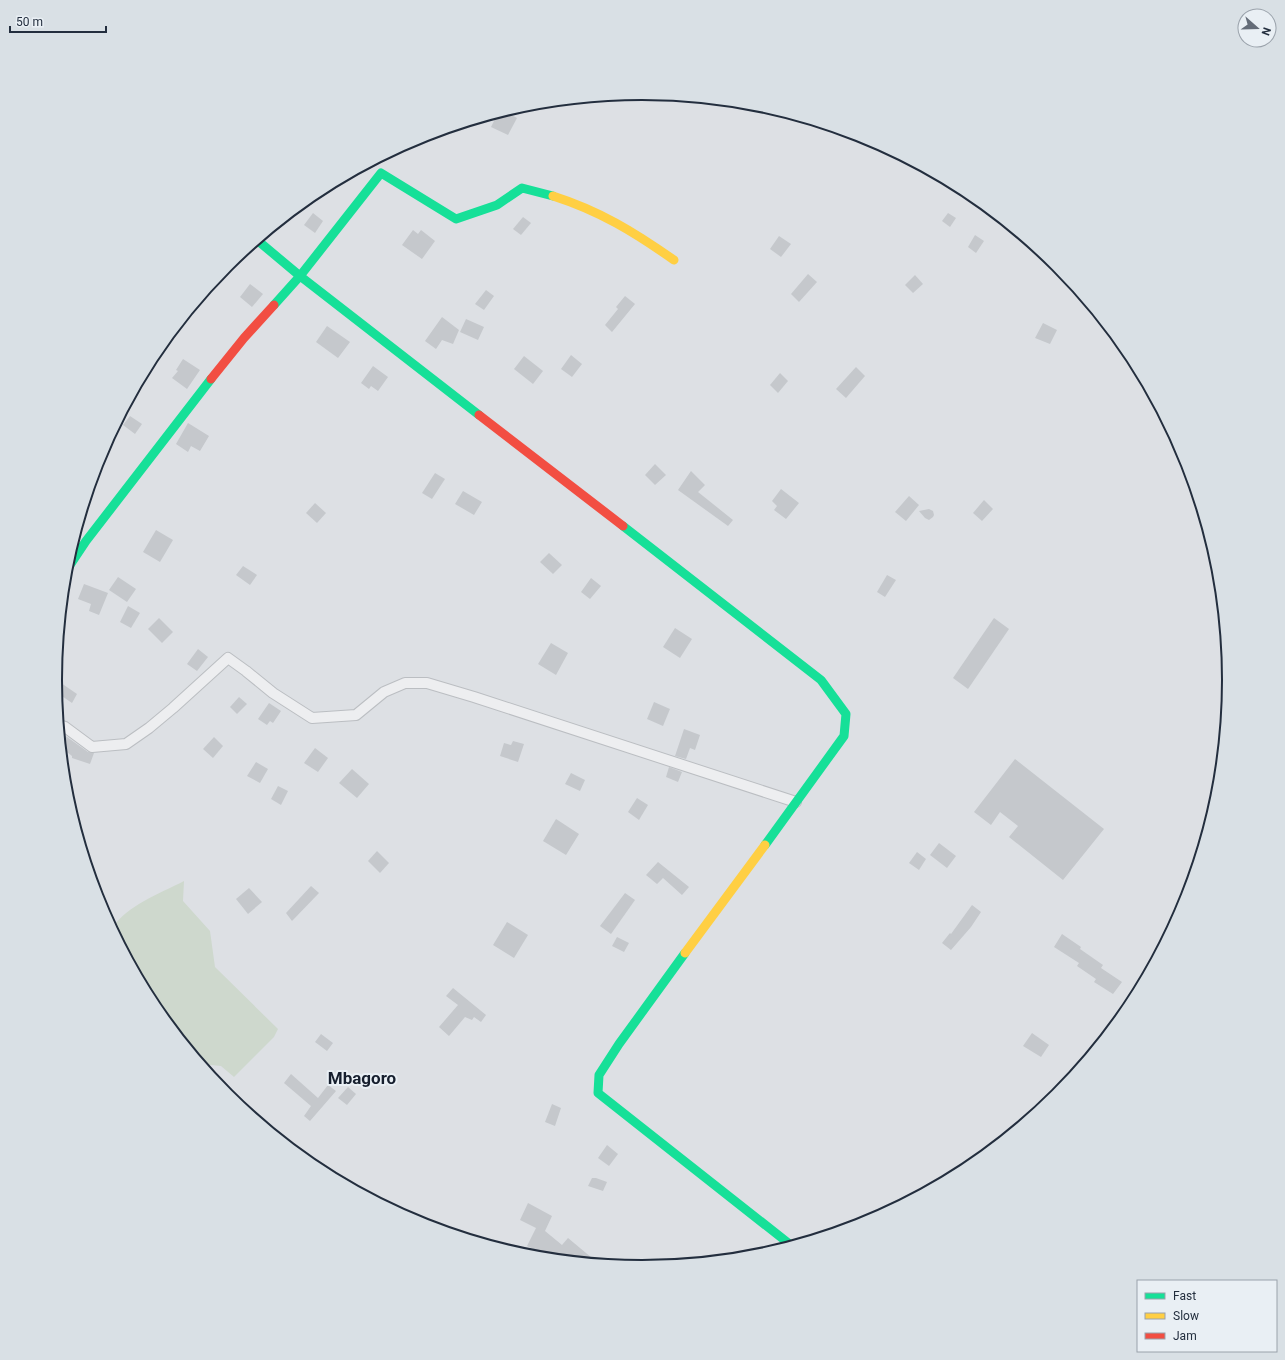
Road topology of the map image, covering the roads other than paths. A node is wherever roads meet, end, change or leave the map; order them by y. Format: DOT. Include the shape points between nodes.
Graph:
graph roads {
  1 [pos="261,243"];
  2 [pos="674,260"];
  3 [pos="300,276"];
  4 [pos="75,557"];
  5 [pos="64,728"];
  6 [pos="796,802"];
  7 [pos="787,1242"];
  1 -- 3 [label="street"];
  2 -- 3 [label="street" via="625,227 552,195 522,188 497,206 456,219 380,173"];
  3 -- 4 [label="street" via="239,343"];
  3 -- 6 [label="street" via="821,680 846,714 844,736"];
  5 -- 6 [label="street" via="92,747 126,744 173,708 228,658 273,693 312,718 356,715 384,692 405,683 427,683"];
  6 -- 7 [label="street" via="619,1044 599,1075 598,1093"];
}
